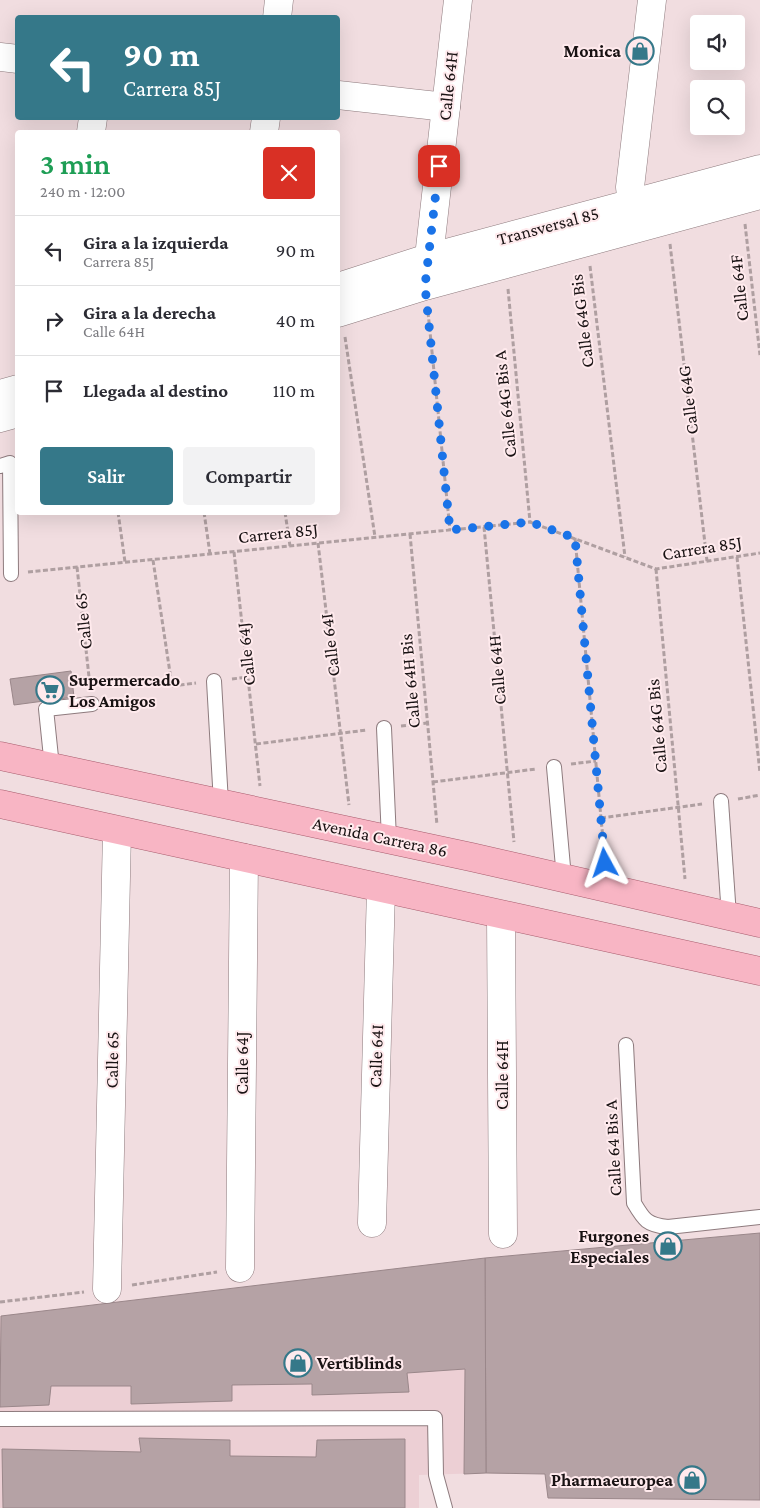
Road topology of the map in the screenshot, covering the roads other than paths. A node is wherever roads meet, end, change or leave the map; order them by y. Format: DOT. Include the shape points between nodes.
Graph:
graph roads {
  1 [pos="279,0"];
  2 [pos="458,0"];
  3 [pos="652,0"];
  4 [pos="277,15"];
  5 [pos="0,57"];
  6 [pos="15,59"];
  7 [pos="340,95"];
  8 [pos="446,107"];
  9 [pos="760,169"];
  10 [pos="760,195"];
  11 [pos="632,204"];
  12 [pos="428,258"];
  13 [pos="425,286"];
  14 [pos="340,303"];
  15 [pos="340,304"];
  16 [pos="15,390"];
  17 [pos="0,394"];
  18 [pos="15,414"];
  19 [pos="0,418"];
  20 [pos="0,466"];
  21 [pos="11,574"];
  22 [pos="214,681"];
  23 [pos="92,704"];
  24 [pos="384,728"];
  25 [pos="0,756"];
  26 [pos="52,767"];
  27 [pos="554,767"];
  28 [pos="722,801"];
  29 [pos="221,803"];
  30 [pos="0,804"];
  31 [pos="117,831"];
  32 [pos="389,839"];
  33 [pos="244,858"];
  34 [pos="564,878"];
  35 [pos="381,889"];
  36 [pos="501,915"];
  37 [pos="729,916"];
  38 [pos="760,923"];
  39 [pos="760,971"];
  40 [pos="626,1045"];
  41 [pos="760,1217"];
  42 [pos="372,1224"];
  43 [pos="503,1234"];
  44 [pos="240,1268"];
  45 [pos="107,1289"];
  46 [pos="0,1418"];
  47 [pos="445,1508"];
  1 -- 4 [label="street"];
  2 -- 8 [label="street, Calle 64H"];
  3 -- 11 [label="street" via="630,187"];
  5 -- 6 [label="street"];
  7 -- 8 [label="street"];
  8 -- 12 [label="street, Calle 64H"];
  9 -- 11 [label="street, Transversal 85"];
  10 -- 13 [label="street, Transversal 85"];
  11 -- 12 [label="street, Transversal 85"];
  12 -- 13 [label="street, Calle 64H"];
  12 -- 14 [label="street, Transversal 85"];
  13 -- 15 [label="street, Transversal 85"];
  16 -- 17 [label="street"];
  18 -- 19 [label="street"];
  20 -- 21 [label="lane" via="10,463"];
  22 -- 29 [label="lane"];
  23 -- 26 [label="lane" via="46,709"];
  24 -- 32 [label="lane"];
  25 -- 26 [label="main road, Avenida Carrera 86"];
  26 -- 29 [label="main road, Avenida Carrera 86"];
  27 -- 34 [label="lane"];
  28 -- 37 [label="lane"];
  29 -- 32 [label="main road, Avenida Carrera 86"];
  30 -- 31 [label="main road"];
  31 -- 33 [label="main road"];
  31 -- 45 [label="street, Calle 65"];
  32 -- 34 [label="main road, Avenida Carrera 86"];
  33 -- 35 [label="main road"];
  33 -- 44 [label="street, Calle 64J"];
  34 -- 37 [label="main road, Avenida Carrera 86"];
  35 -- 36 [label="main road"];
  35 -- 42 [label="street, Calle 64I"];
  36 -- 39 [label="main road"];
  36 -- 43 [label="street, Calle 64H"];
  37 -- 38 [label="main road, Avenida Carrera 86"];
  40 -- 41 [label="lane, Calle 64 Bis A" via="634,1203 642,1218 653,1226 668,1228"];
  46 -- 47 [label="lane" via="435,1418 436,1475"];
}
